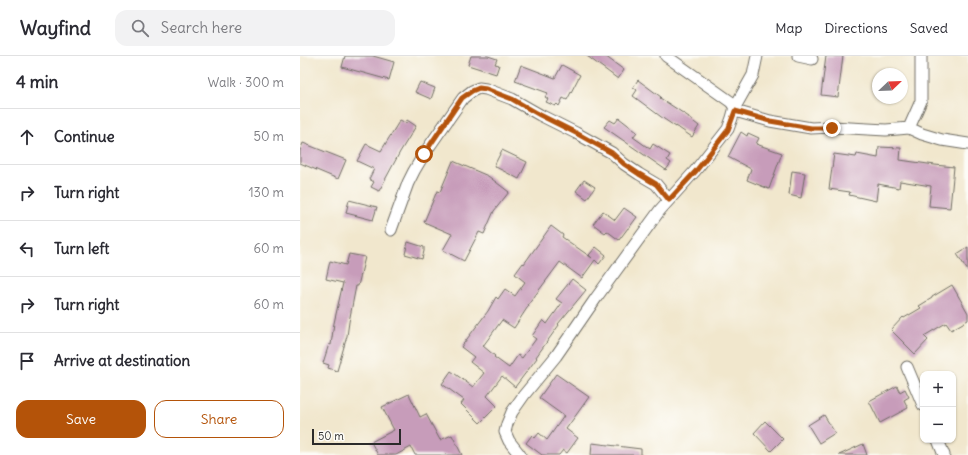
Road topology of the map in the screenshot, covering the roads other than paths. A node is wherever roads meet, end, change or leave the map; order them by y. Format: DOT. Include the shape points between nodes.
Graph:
graph roads {
  1 [pos="666,56"];
  2 [pos="757,56"];
  3 [pos="798,56"];
  4 [pos="921,56"];
  5 [pos="812,59"];
  6 [pos="734,112"];
  7 [pos="909,128"];
  8 [pos="968,144"];
  9 [pos="669,200"];
  10 [pos="391,230"];
  11 [pos="907,367"];
  12 [pos="920,398"];
  13 [pos="939,443"];
  14 [pos="520,455"];
  15 [pos="944,455"];
  1 -- 6 [label="street" via="724,97"];
  2 -- 6 [label="street" via="753,75"];
  3 -- 5 [label="street"];
  4 -- 7 [label="street" via="921,101"];
  6 -- 7 [label="street" via="811,128"];
  6 -- 9 [label="street" via="728,130"];
  7 -- 8 [label="street" via="942,140"];
  9 -- 10 [label="street" via="656,184 624,164 612,153 512,99 479,88 462,98 424,154 408,183"];
  9 -- 14 [label="street" via="556,356 512,412 505,432"];
  11 -- 12 [label="street"];
  13 -- 15 [label="street"];
}
